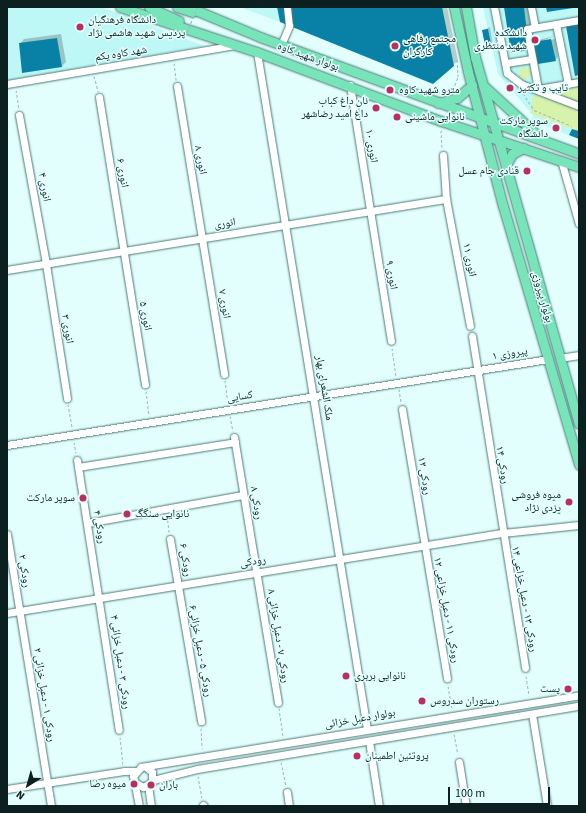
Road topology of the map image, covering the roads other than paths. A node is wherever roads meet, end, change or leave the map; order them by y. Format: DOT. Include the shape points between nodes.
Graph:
graph roads {
  1 [pos="120,7"];
  2 [pos="149,7"];
  3 [pos="177,7"];
  4 [pos="188,7"];
  5 [pos="287,7"];
  6 [pos="454,7"];
  7 [pos="466,7"];
  8 [pos="494,7"];
  9 [pos="531,7"];
  10 [pos="210,18"];
  11 [pos="579,20"];
  12 [pos="556,24"];
  13 [pos="535,27"];
  14 [pos="204,34"];
  15 [pos="238,45"];
  16 [pos="281,45"];
  17 [pos="257,52"];
  18 [pos="532,59"];
  19 [pos="506,63"];
  20 [pos="579,82"];
  21 [pos="7,84"];
  22 [pos="568,84"];
  23 [pos="350,85"];
  24 [pos="472,85"];
  25 [pos="177,86"];
  26 [pos="484,86"];
  27 [pos="538,89"];
  28 [pos="99,97"];
  29 [pos="438,103"];
  30 [pos="579,106"];
  31 [pos="19,115"];
  32 [pos="480,118"];
  33 [pos="494,123"];
  34 [pos="485,135"];
  35 [pos="499,140"];
  36 [pos="546,142"];
  37 [pos="523,148"];
  38 [pos="579,154"];
  39 [pos="443,155"];
  40 [pos="561,160"];
  41 [pos="506,165"];
  42 [pos="579,167"];
  43 [pos="446,199"];
  44 [pos="370,211"];
  45 [pos="579,224"];
  46 [pos="286,225"];
  47 [pos="202,238"];
  48 [pos="123,252"];
  49 [pos="46,264"];
  50 [pos="7,270"];
  51 [pos="470,326"];
  52 [pos="472,336"];
  53 [pos="391,341"];
  54 [pos="579,355"];
  55 [pos="560,358"];
  56 [pos="548,359"];
  57 [pos="476,370"];
  58 [pos="224,374"];
  59 [pos="145,384"];
  60 [pos="314,396"];
  61 [pos="67,398"];
  62 [pos="402,410"];
  63 [pos="579,424"];
  64 [pos="7,445"];
  65 [pos="77,464"];
  66 [pos="579,465"];
  67 [pos="243,495"];
  68 [pos="87,523"];
  69 [pos="579,525"];
  70 [pos="502,533"];
  71 [pos="7,534"];
  72 [pos="170,539"];
  73 [pos="424,546"];
  74 [pos="341,559"];
  75 [pos="256,573"];
  76 [pos="178,585"];
  77 [pos="100,598"];
  78 [pos="20,611"];
  79 [pos="7,613"];
  80 [pos="525,668"];
  81 [pos="447,678"];
  82 [pos="579,695"];
  83 [pos="278,702"];
  84 [pos="579,706"];
  85 [pos="503,707"];
  86 [pos="532,714"];
  87 [pos="505,719"];
  88 [pos="201,721"];
  89 [pos="367,729"];
  90 [pos="119,730"];
  91 [pos="369,742"];
  92 [pos="258,748"];
  93 [pos="259,759"];
  94 [pos="459,762"];
  95 [pos="146,767"];
  96 [pos="135,772"];
  97 [pos="46,783"];
  98 [pos="136,783"];
  99 [pos="150,783"];
  100 [pos="7,789"];
  101 [pos="287,792"];
  102 [pos="51,806"];
  103 [pos="139,806"];
  104 [pos="151,806"];
  105 [pos="289,806"];
  106 [pos="379,806"];
  107 [pos="466,806"];
  108 [pos="547,806"];
  1 -- 14 [label="main road, بولوار شهید کاوه"];
  2 -- 14 [label="main road"];
  3 -- 10 [label="main road"];
  4 -- 10 [label="main road, بولوار شهید کاوه"];
  5 -- 16 [label="street" via="289,26"];
  6 -- 24 [label="main road"];
  7 -- 26 [label="main road"];
  8 -- 19 [label="street"];
  9 -- 13 [label="street"];
  10 -- 16 [label="main road, بولوار شهید کاوه"];
  11 -- 12 [label="street"];
  12 -- 13 [label="street"];
  12 -- 22 [label="street"];
  13 -- 18 [label="street" via="527,29"];
  14 -- 15 [label="main road, بولوار شهید کاوه"];
  15 -- 17 [label="main road, بولوار شهید کاوه"];
  15 -- 21 [label="street, شهد کاوه یکم"];
  16 -- 29 [label="main road, بولوار شهید کاوه"];
  17 -- 23 [label="main road, بولوار شهید کاوه"];
  17 -- 46 [label="street, ملک الشعرای بهار"];
  18 -- 19 [label="street"];
  18 -- 27 [label="street"];
  19 -- 27 [label="street" via="507,73 520,84"];
  20 -- 22 [label="street"];
  22 -- 27 [label="street"];
  23 -- 34 [label="main road, بولوار شهید کاوه" via="441,121"];
  23 -- 44 [label="street, انوری ۱۰"];
  24 -- 29 [label="main road" via="457,98"];
  24 -- 32 [label="main road"];
  25 -- 47 [label="street, انوری ۸"];
  26 -- 33 [label="main road"];
  26 -- 36 [label="main road" via="525,126"];
  27 -- 30 [label="street"];
  28 -- 48 [label="street, انوری ۶"];
  29 -- 32 [label="main road, بولوار شهید کاوه"];
  31 -- 49 [label="street, انوری ۴"];
  32 -- 33 [label="main road, بولوار شهید کاوه"];
  32 -- 34 [label="main road, بولوار پیروزی"];
  33 -- 35 [label="main road, بولوار پیروزی"];
  33 -- 36 [label="main road"];
  34 -- 35 [label="main road, بولوار شهید کاوه"];
  34 -- 56 [label="main road, بولوار پیروزی"];
  35 -- 37 [label="main road"];
  35 -- 41 [label="main road, بولوار پیروزی"];
  36 -- 38 [label="main road"];
  37 -- 40 [label="main road"];
  37 -- 41 [label="main road" via="512,154"];
  39 -- 43 [label="street, انوری ۱۱"];
  40 -- 42 [label="main road"];
  40 -- 45 [label="street"];
  41 -- 55 [label="main road, بولوار پیروزی"];
  43 -- 44 [label="street, انوری"];
  43 -- 51 [label="street, انوری ۱۱"];
  44 -- 46 [label="street, انوری"];
  44 -- 53 [label="street, انوری ۹"];
  46 -- 47 [label="street, انوری"];
  46 -- 60 [label="street, ملک الشعرای بهار"];
  47 -- 48 [label="street, انوری"];
  47 -- 58 [label="street, انوری ۷"];
  48 -- 49 [label="street, انوری"];
  48 -- 59 [label="street, انوری ۵"];
  49 -- 50 [label="street, انوری"];
  49 -- 61 [label="street, انوری ۳"];
  52 -- 57 [label="street, رودکی ۱۴"];
  54 -- 55 [label="street"];
  55 -- 63 [label="main road, بولوار پیروزی"];
  56 -- 57 [label="street, پیروزی ۱"];
  56 -- 66 [label="main road, بولوار پیروزی"];
  57 -- 60 [label="street, کسایی"];
  57 -- 70 [label="street, رودکی ۱۴"];
  60 -- 64 [label="street, کسایی"];
  60 -- 74 [label="street, ملک الشعرای بهار"];
  62 -- 73 [label="street, رودکی ۱۲"];
  65 -- 67 [label="street, رودکی ۸" via="234,440"];
  65 -- 68 [label="street, رودکی ۴"];
  67 -- 68 [label="street"];
  67 -- 75 [label="street, رودکی ۸"];
  68 -- 77 [label="street, رودکی ۴"];
  69 -- 70 [label="street, رودکی"];
  70 -- 73 [label="street, رودکی"];
  70 -- 80 [label="street, رودکی ۱۳ - دعبل خزاعی ۱۴"];
  71 -- 78 [label="street, رودکی ۲"];
  72 -- 76 [label="street, رودکی ۶"];
  73 -- 74 [label="street, رودکی"];
  73 -- 81 [label="street, رودکی ۱۱ - دعبل خزاعی ۱۲"];
  74 -- 75 [label="street, رودکی"];
  74 -- 89 [label="street, ملک الشعرای بهار"];
  75 -- 76 [label="street, رودکی"];
  75 -- 83 [label="street, رودکی ۷ - دعبل خزائی ۸"];
  76 -- 77 [label="street, رودکی"];
  76 -- 88 [label="street, رودکی ۵ - دعبل خزائی۶"];
  77 -- 78 [label="street, رودکی"];
  77 -- 90 [label="street, رودکی ۳ - دعبل خزائی ۴"];
  78 -- 79 [label="street, رودکی"];
  78 -- 97 [label="street, رودکی ۱ - دعبل خزائی ۲"];
  82 -- 85 [label="street, بولوار دعبل خزائی"];
  84 -- 86 [label="street"];
  85 -- 87 [label="street"];
  85 -- 89 [label="street, بولوار دعبل خزائی"];
  86 -- 87 [label="street"];
  86 -- 108 [label="street"];
  87 -- 91 [label="street"];
  89 -- 92 [label="street, بولوار دعبل خزائی"];
  91 -- 93 [label="street"];
  91 -- 106 [label="street"];
  92 -- 93 [label="street"];
  92 -- 95 [label="street, بولوار دعبل خزائی"];
  93 -- 99 [label="street" via="197,769"];
  94 -- 107 [label="street"];
  95 -- 96 [label="street" via="141,767"];
  95 -- 99 [label="street" via="152,772"];
  96 -- 97 [label="street" via="124,771"];
  96 -- 98 [label="street"];
  97 -- 100 [label="street"];
  97 -- 102 [label="street, رودکی ۱ - دعبل خزائی ۲"];
  98 -- 99 [label="street" via="143,787"];
  98 -- 103 [label="street"];
  99 -- 104 [label="street"];
  101 -- 105 [label="street"];
}
